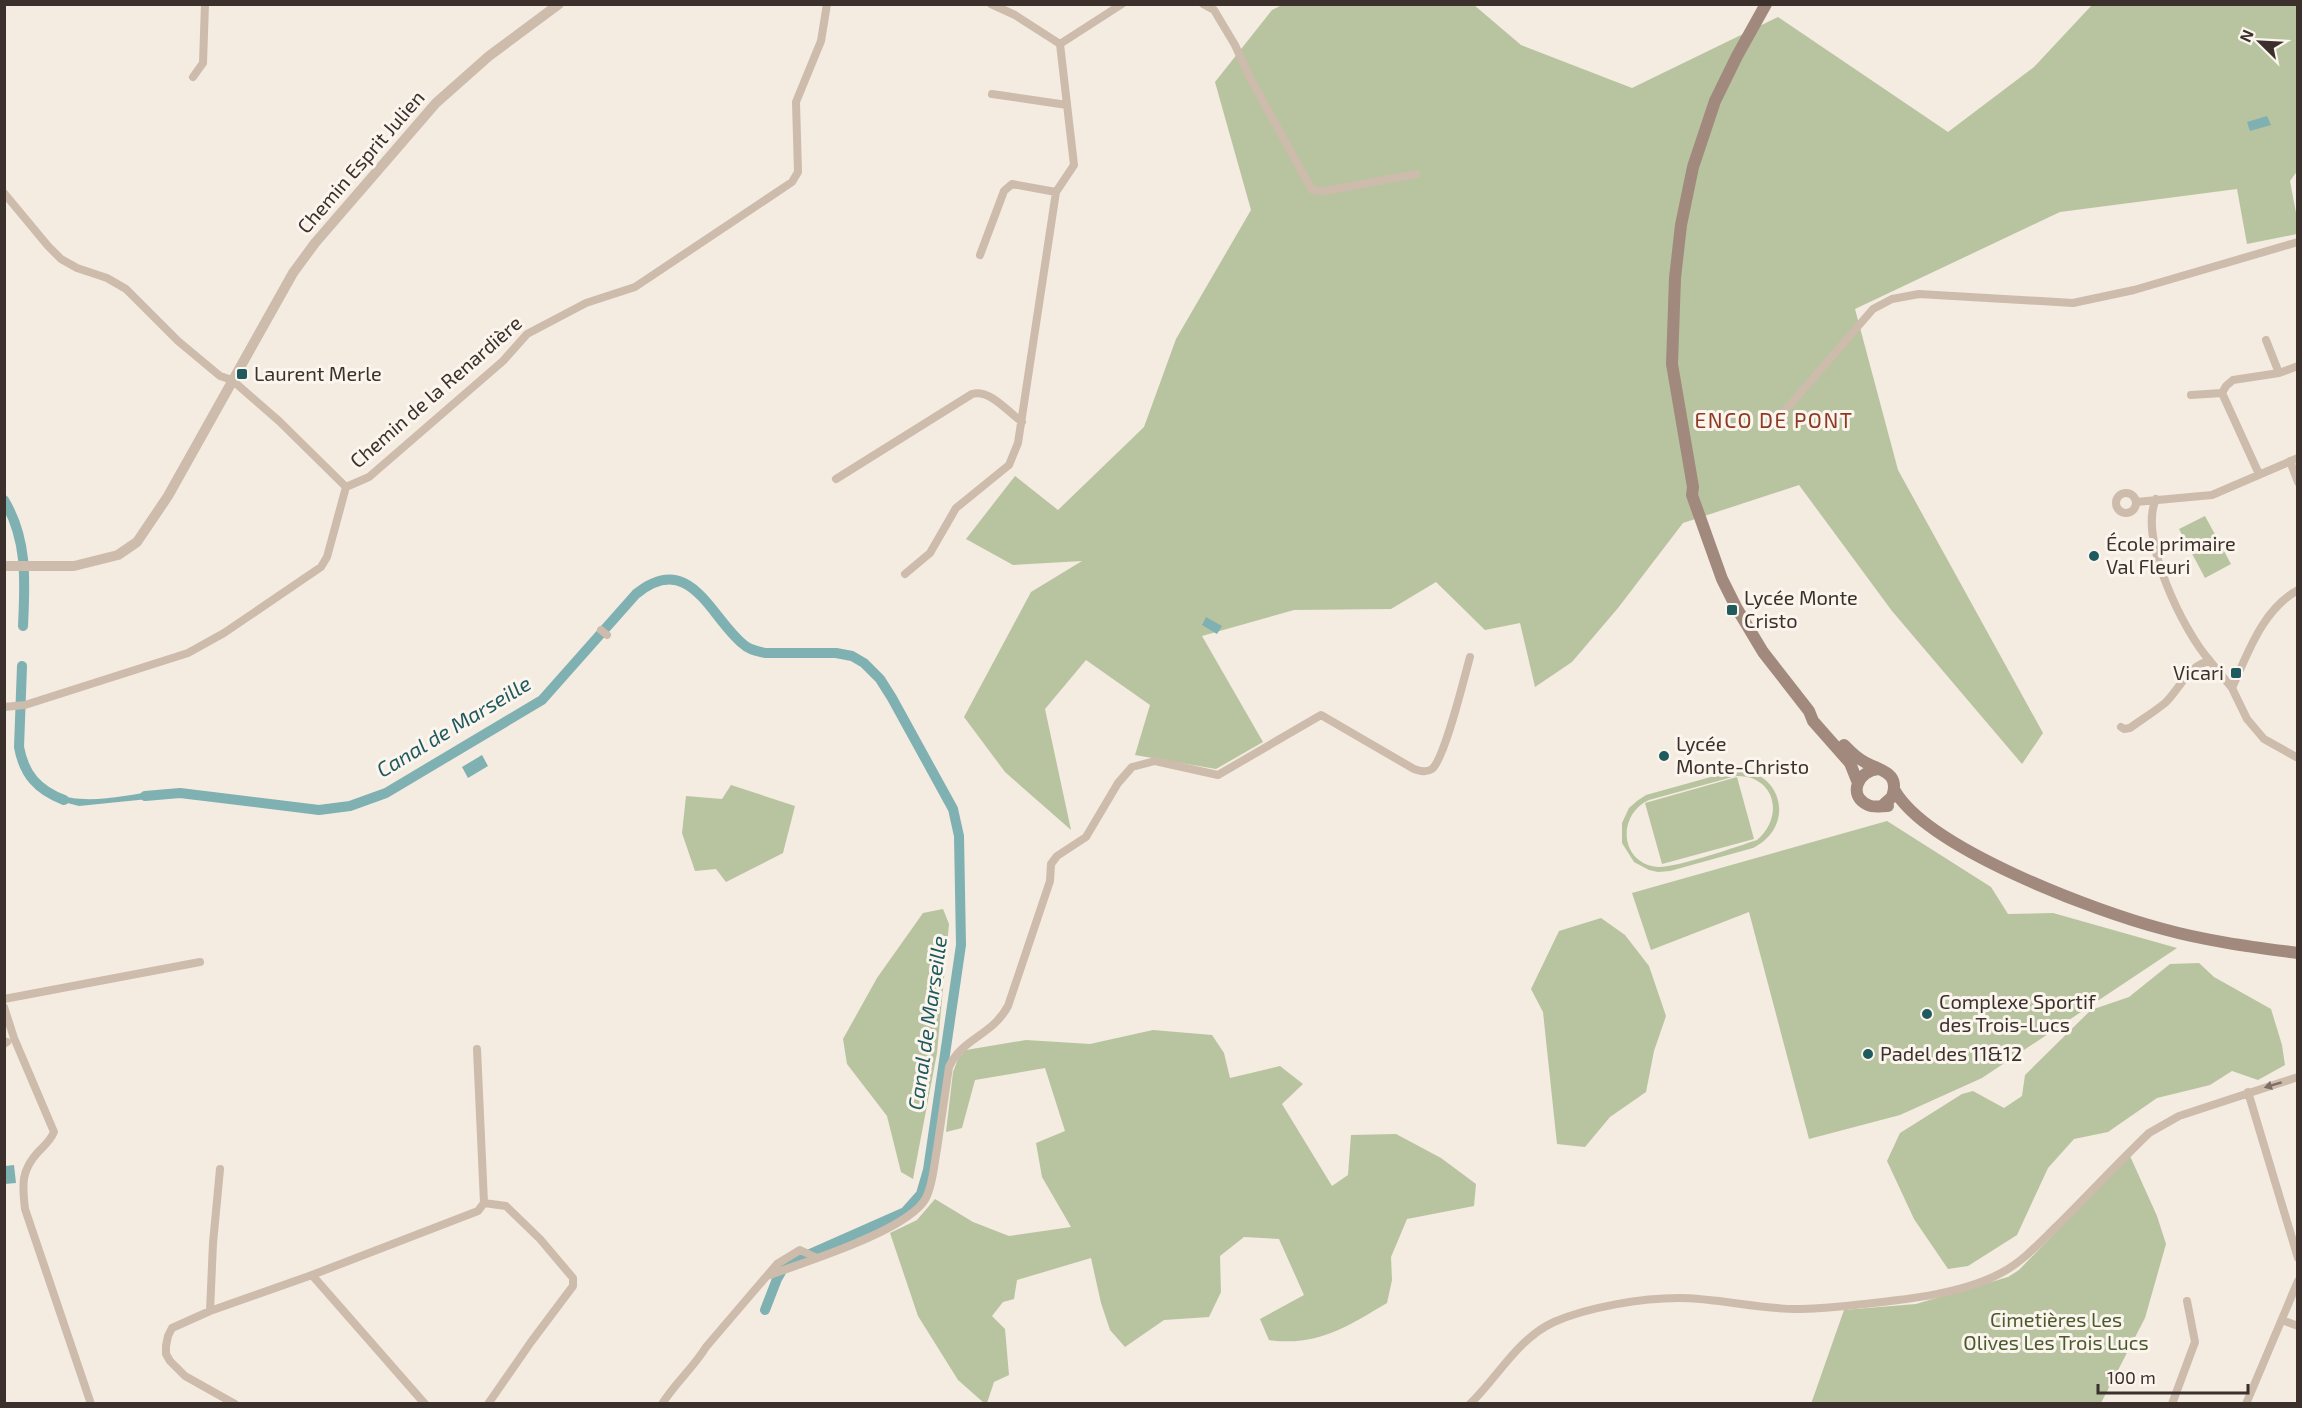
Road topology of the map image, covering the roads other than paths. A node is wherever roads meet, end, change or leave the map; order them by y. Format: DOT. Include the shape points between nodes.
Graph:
graph roads {
  1 [pos="205,4"];
  2 [pos="559,4"];
  3 [pos="827,4"];
  4 [pos="991,4"];
  5 [pos="1122,4"];
  6 [pos="1203,4"];
  7 [pos="1766,4"];
  8 [pos="1060,44"];
  9 [pos="194,77"];
  10 [pos="992,94"];
  11 [pos="1067,105"];
  12 [pos="1416,174"];
  13 [pos="1056,192"];
  14 [pos="4,193"];
  15 [pos="2298,242"];
  16 [pos="980,255"];
  17 [pos="2266,340"];
  18 [pos="2298,366"];
  19 [pos="2279,373"];
  20 [pos="232,380"];
  21 [pos="2223,393"];
  22 [pos="2191,395"];
  23 [pos="1783,413"];
  24 [pos="1022,422"];
  25 [pos="2294,460"];
  26 [pos="2259,474"];
  27 [pos="836,479"];
  28 [pos="2298,482"];
  29 [pos="346,487"];
  30 [pos="2156,499"];
  31 [pos="2136,502"];
  32 [pos="4,566"];
  33 [pos="905,574"];
  34 [pos="2298,590"];
  35 [pos="1470,657"];
  36 [pos="2210,661"];
  37 [pos="2232,688"];
  38 [pos="9,707"];
  39 [pos="1809,711"];
  40 [pos="2121,728"];
  41 [pos="2298,758"];
  42 [pos="1879,769"];
  43 [pos="1858,783"];
  44 [pos="1895,791"];
  45 [pos="1882,806"];
  46 [pos="1917,817"];
  47 [pos="2298,953"];
  48 [pos="200,962"];
  49 [pos="4,999"];
  50 [pos="4,1007"];
  51 [pos="477,1049"];
  52 [pos="2298,1077"];
  53 [pos="2248,1092"];
  54 [pos="220,1169"];
  55 [pos="484,1203"];
  56 [pos="2298,1214"];
  57 [pos="2287,1217"];
  58 [pos="810,1255"];
  59 [pos="2298,1258"];
  60 [pos="775,1273"];
  61 [pos="312,1275"];
  62 [pos="2298,1281"];
  63 [pos="2187,1301"];
  64 [pos="210,1311"];
  65 [pos="2283,1320"];
  66 [pos="2298,1326"];
  67 [pos="91,1404"];
  68 [pos="235,1404"];
  69 [pos="424,1404"];
  70 [pos="488,1404"];
  71 [pos="662,1404"];
  72 [pos="1470,1404"];
  73 [pos="2172,1404"];
  74 [pos="2246,1404"];
  1 -- 9 [label="street" via="203,63"];
  2 -- 20 [label="street, Chemin Esprit Julien" via="489,56 435,103 315,243"];
  3 -- 29 [label="street, Chemin de la Renardière" via="821,41 796,102 798,172 792,182 635,287 586,303 536,327 369,477"];
  4 -- 8 [label="street" via="1016,15"];
  5 -- 8 [label="street"];
  6 -- 12 [label="street" via="1214,10 1235,45 1312,190"];
  7 -- 39 [label="main road" via="1716,101 1693,167 1675,278 1672,364 1692,495 1722,579 1762,652"];
  8 -- 11 [label="street"];
  10 -- 11 [label="street"];
  11 -- 13 [label="street" via="1074,165"];
  13 -- 16 [label="street" via="1012,184 1004,191"];
  13 -- 24 [label="street"];
  14 -- 20 [label="street" via="61,259 119,284 178,341 220,376"];
  15 -- 23 [label="street" via="2134,290 2073,303 1919,294 1892,299 1873,309"];
  17 -- 19 [label="street"];
  18 -- 19 [label="street"];
  19 -- 21 [label="street" via="2233,380"];
  20 -- 29 [label="street"];
  20 -- 32 [label="street, Chemin Esprit Julien" via="168,496 137,542 118,555 97,562 74,566"];
  21 -- 22 [label="street"];
  21 -- 26 [label="street"];
  24 -- 27 [label="street" via="978,392"];
  24 -- 33 [label="street" via="1009,465 956,508 930,553"];
  25 -- 26 [label="street"];
  25 -- 28 [label="street"];
  26 -- 30 [label="street" via="2212,495"];
  29 -- 38 [label="street" via="321,567 224,633 188,653"];
  30 -- 31 [label="street"];
  30 -- 36 [label="street" via="2151,513 2153,540 2176,609"];
  34 -- 37 [label="street" via="2263,623"];
  35 -- 58 [label="street" via="1441,754 1432,769 1424,772 1321,716 1218,775 1155,761 1132,767 1086,837 1057,855 1051,864 1050,881 1002,1017 963,1047 949,1067 931,1178 919,1209 887,1229"];
  36 -- 37 [label="street"];
  36 -- 40 [label="street" via="2194,669 2165,702 2130,728"];
  37 -- 41 [label="street" via="2247,719 2264,739"];
  39 -- 42 [label="main road" via="1859,759"];
  39 -- 43 [label="main road" via="1813,721 1850,763"];
  42 -- 43 [label="main road" via="1865,772"];
  42 -- 44 [label="main road" via="1892,777"];
  43 -- 45 [label="main road" via="1858,794 1864,802"];
  44 -- 45 [label="main road"];
  44 -- 46 [label="main road"];
  45 -- 46 [label="main road"];
  46 -- 47 [label="main road" via="1943,836 2005,869 2128,919 2175,932"];
  48 -- 49 [label="street"];
  50 -- 67 [label="street" via="54,1132 51,1141 28,1163 23,1185 27,1220"];
  51 -- 55 [label="street"];
  52 -- 53 [label="street, one-way"];
  53 -- 57 [label="street"];
  53 -- 72 [label="street" via="2179,1116 2149,1132 2033,1250 2002,1273 1954,1289 1836,1306 1796,1309 1678,1298 1597,1309 1542,1329 1506,1360"];
  54 -- 64 [label="street"];
  55 -- 61 [label="street" via="478,1211"];
  55 -- 70 [label="street" via="506,1206 573,1278 573,1286"];
  56 -- 57 [label="street"];
  57 -- 59 [label="street"];
  58 -- 60 [label="street"];
  58 -- 60 [label="street" via="800,1250 784,1259"];
  60 -- 71 [label="street" via="706,1347"];
  61 -- 64 [label="street"];
  61 -- 69 [label="street"];
  62 -- 65 [label="street"];
  63 -- 73 [label="street" via="2194,1342"];
  64 -- 68 [label="street" via="172,1328 166,1354 185,1376"];
  65 -- 66 [label="street"];
  65 -- 74 [label="street"];
}
